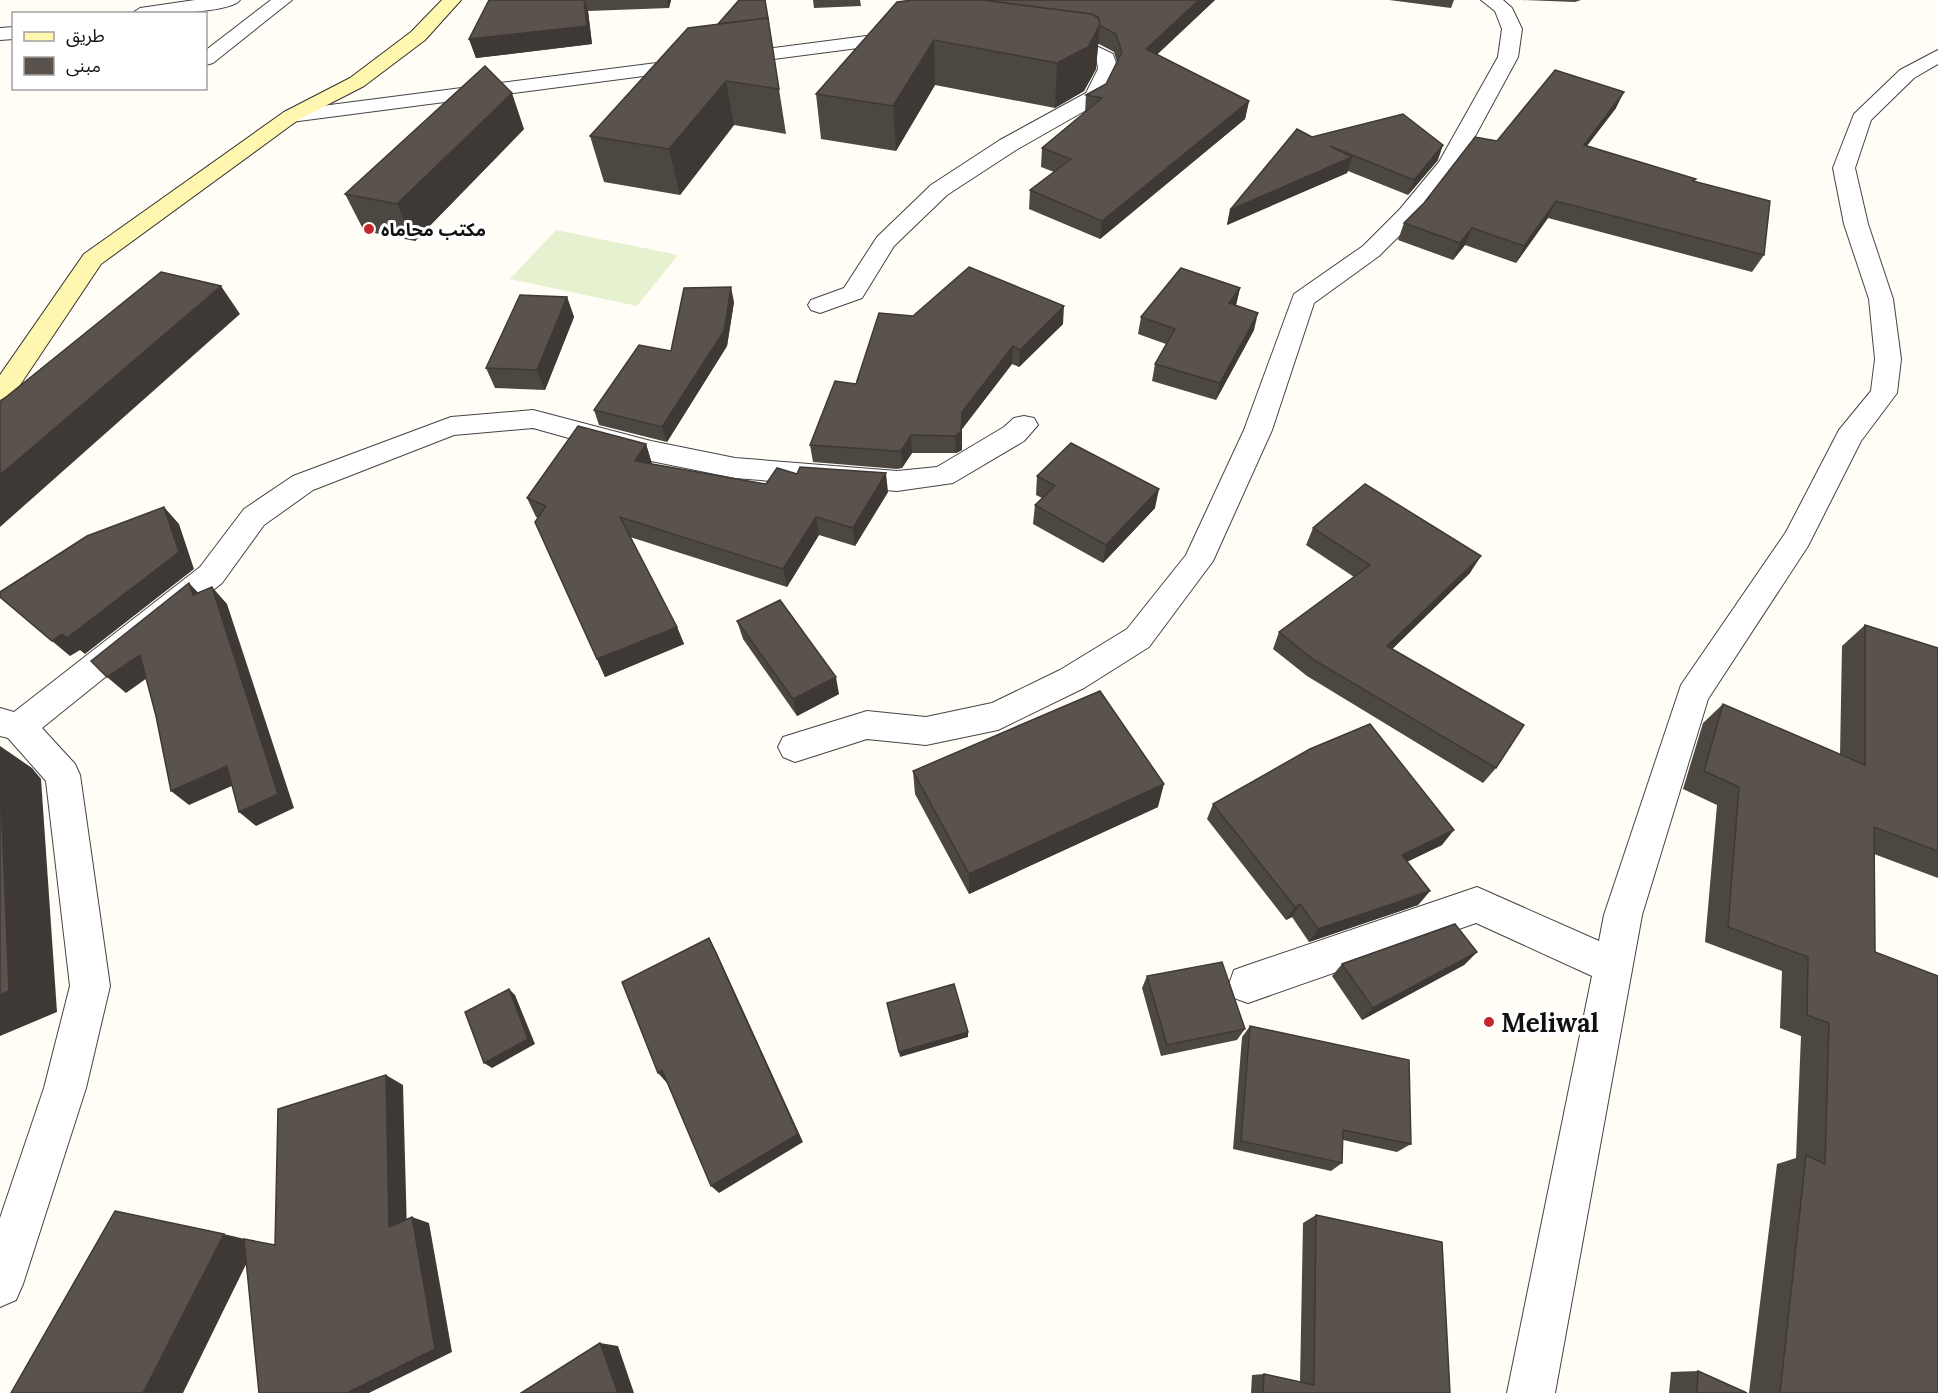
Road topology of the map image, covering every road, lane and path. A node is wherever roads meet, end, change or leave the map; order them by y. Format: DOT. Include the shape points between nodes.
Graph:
graph roads {
  1 [pos="231,0"];
  2 [pos="283,0"];
  3 [pos="453,0"];
  4 [pos="1490,0"];
  5 [pos="153,12"];
  6 [pos="926,34"];
  7 [pos="1039,43"];
  8 [pos="1938,56"];
  9 [pos="207,58"];
  10 [pos="291,116"];
  11 [pos="820,305"];
  12 [pos="0,391"];
  13 [pos="1024,425"];
  14 [pos="10,724"];
  15 [pos="795,747"];
  16 [pos="1613,966"];
  17 [pos="1248,984"];
  18 [pos="0,1284"];
  19 [pos="1531,1393"];
  1 -- 5 [label="street"];
  2 -- 9 [label="street"];
  3 -- 10 [label="street" via="418,36 357,82"];
  4 -- 15 [label="street" via="1503,8 1512,29 1508,57 1449,164 1371,251 1303,299 1258,430 1198,561 1138,638 1072,680 998,716 926,731 867,725"];
  6 -- 10 [label="street"];
  7 -- 11 [label="street" via="1102,54 1108,69 1095,98 1008,145 939,189 885,242 853,293"];
  8 -- 16 [label="street" via="1907,74 1861,118 1844,168 1856,224 1881,299 1888,359 1884,393 1850,437 1798,538 1693,695 1623,915"];
  10 -- 12 [label="street" via="92,260"];
  13 -- 14 [label="street" via="943,476 897,481 735,468 651,451 533,419 451,426 303,483 254,516 211,575"];
  14 -- 18 [label="street" via="63,775 90,986 65,1088"];
  16 -- 17 [label="street" via="1477,904"];
  16 -- 19 [label="street"];
}
